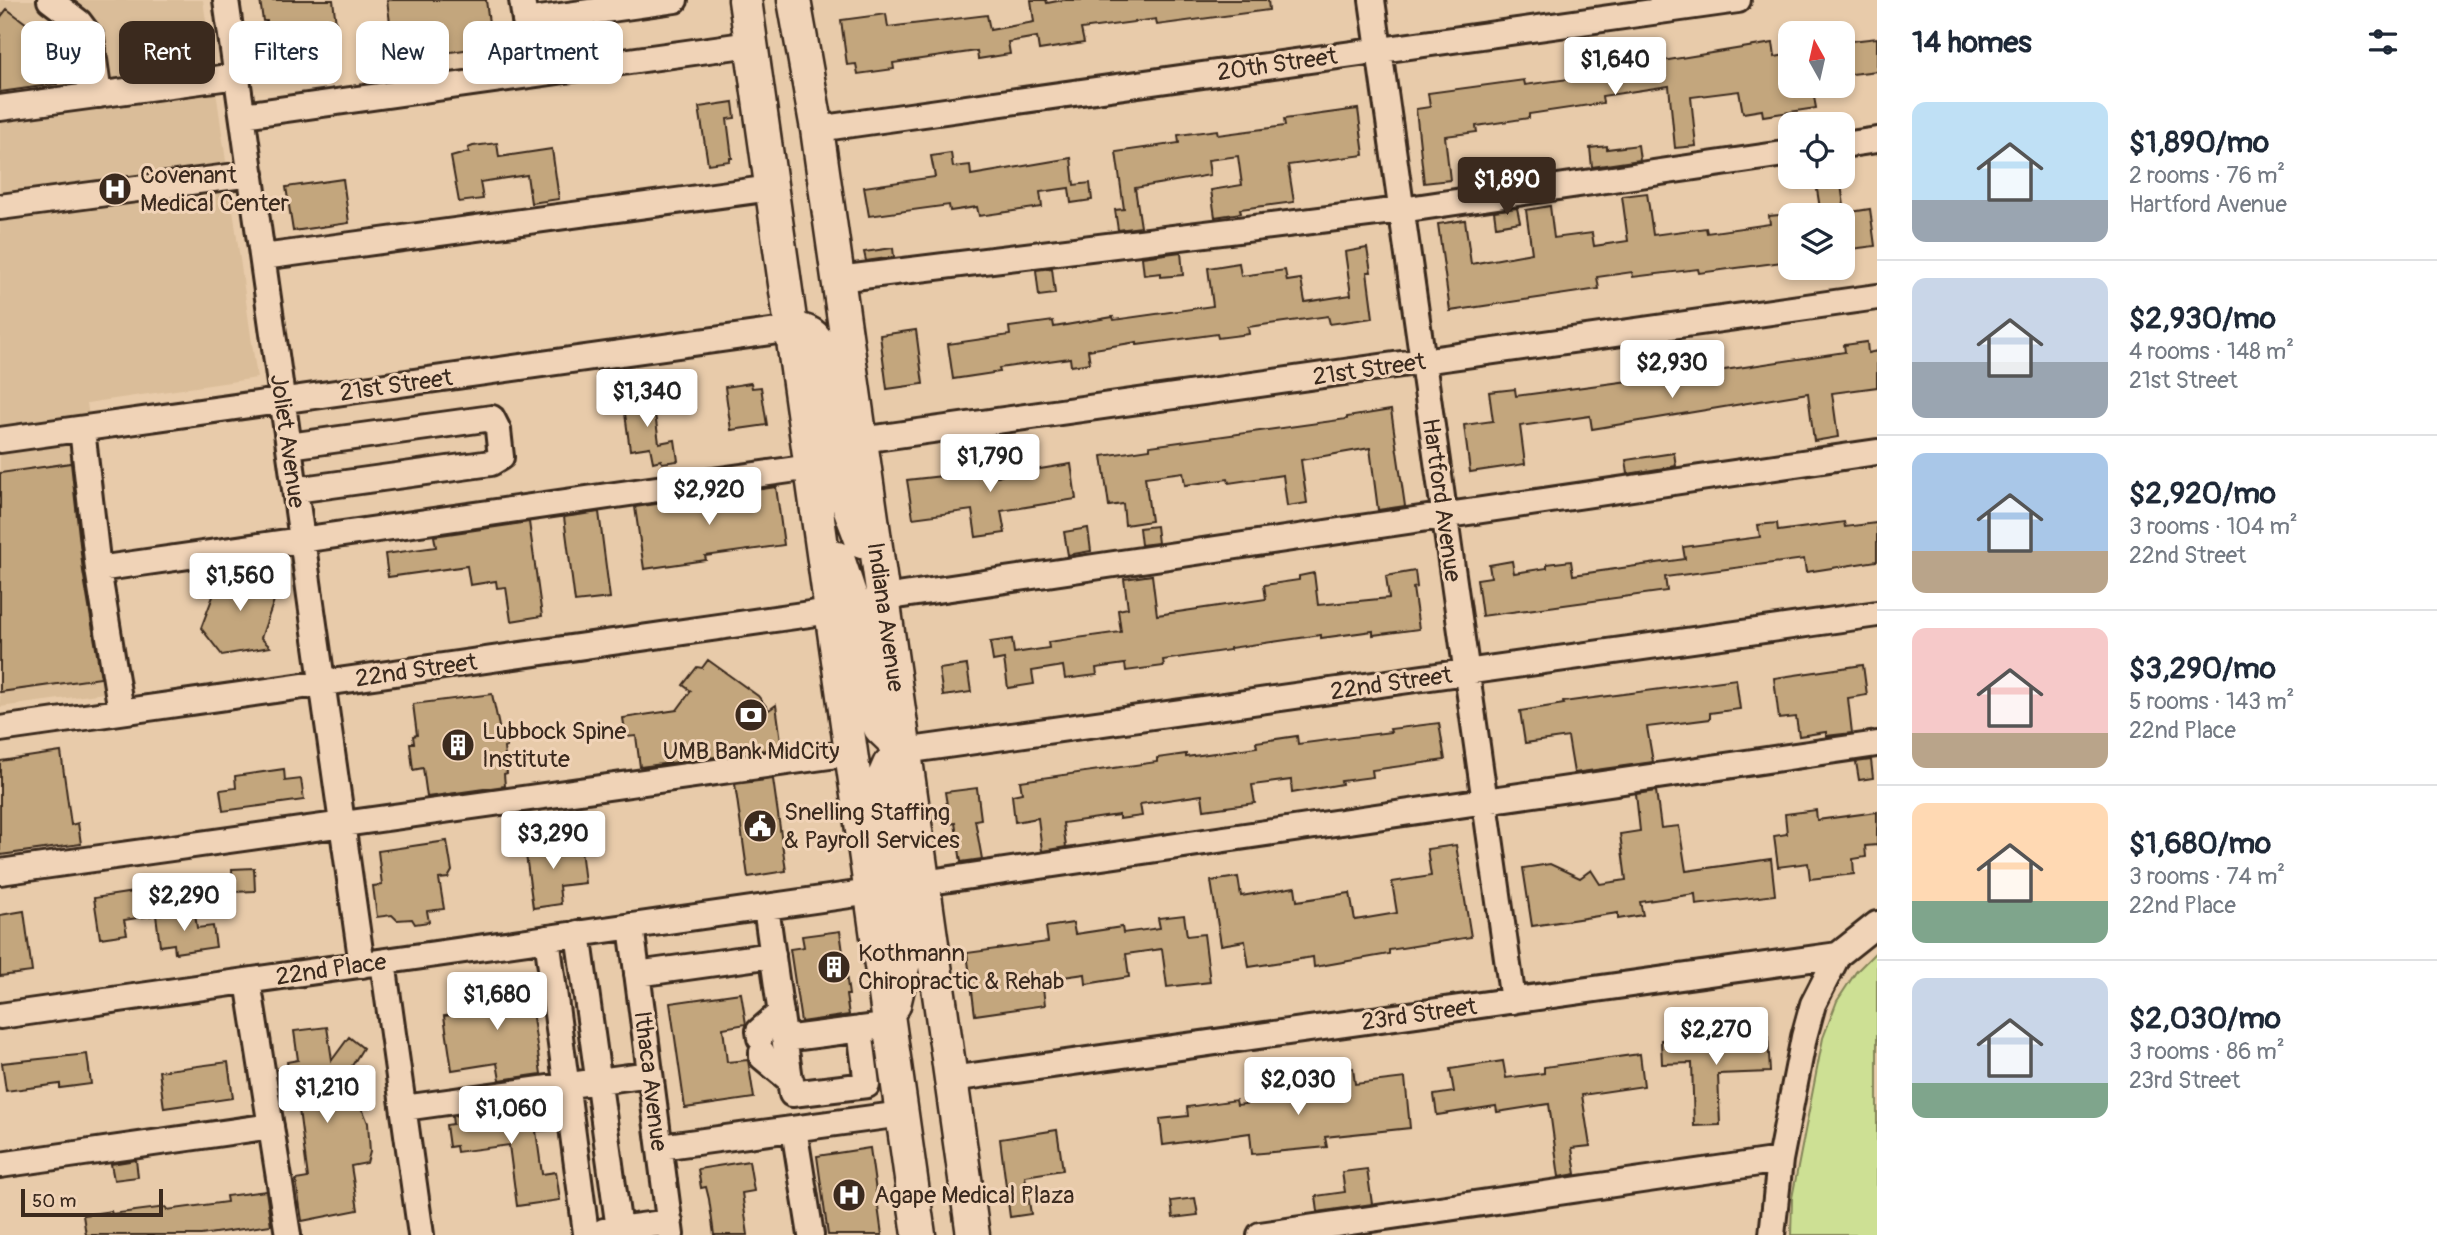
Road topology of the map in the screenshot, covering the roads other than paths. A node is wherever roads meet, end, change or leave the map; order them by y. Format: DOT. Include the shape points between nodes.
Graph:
graph roads {
  1 [pos="50,0"];
  2 [pos="226,0"];
  3 [pos="675,0"];
  4 [pos="745,0"];
  5 [pos="794,0"];
  6 [pos="1372,0"];
  7 [pos="1738,0"];
  8 [pos="524,10"];
  9 [pos="229,21"];
  10 [pos="751,44"];
  11 [pos="1379,50"];
  12 [pos="623,62"];
  13 [pos="229,77"];
  14 [pos="238,84"];
  15 [pos="468,84"];
  16 [pos="99,95"];
  17 [pos="0,108"];
  18 [pos="243,115"];
  19 [pos="817,129"];
  20 [pos="1877,141"];
  21 [pos="1855,144"];
  22 [pos="1778,155"];
  23 [pos="251,174"];
  24 [pos="772,188"];
  25 [pos="0,207"];
  26 [pos="1401,209"];
  27 [pos="262,257"];
  28 [pos="838,279"];
  29 [pos="1877,297"];
  30 [pos="792,329"];
  31 [pos="1423,361"];
  32 [pos="283,400"];
  33 [pos="82,429"];
  34 [pos="0,440"];
  35 [pos="861,440"];
  36 [pos="289,446"];
  37 [pos="1877,452"];
  38 [pos="812,474"];
  39 [pos="295,490"];
  40 [pos="1444,514"];
  41 [pos="302,539"];
  42 [pos="98,569"];
  43 [pos="882,595"];
  44 [pos="831,611"];
  45 [pos="1877,614"];
  46 [pos="1466,672"];
  47 [pos="323,683"];
  48 [pos="121,712"];
  49 [pos="0,729"];
  50 [pos="1877,744"];
  51 [pos="904,751"];
  52 [pos="851,753"];
  53 [pos="1484,801"];
  54 [pos="342,823"];
  55 [pos="0,872"];
  56 [pos="923,883"];
  57 [pos="871,892"];
  58 [pos="766,908"];
  59 [pos="1877,924"];
  60 [pos="631,926"];
  61 [pos="579,933"];
  62 [pos="547,938"];
  63 [pos="773,955"];
  64 [pos="1838,955"];
  65 [pos="372,963"];
  66 [pos="637,974"];
  67 [pos="248,981"];
  68 [pos="1513,1001"];
  69 [pos="0,1016"];
  70 [pos="875,1027"];
  71 [pos="769,1043"];
  72 [pos="650,1074"];
  73 [pos="951,1079"];
  74 [pos="598,1082"];
  75 [pos="565,1086"];
  76 [pos="404,1108"];
  77 [pos="902,1114"];
  78 [pos="271,1126"];
  79 [pos="794,1129"];
  80 [pos="660,1147"];
  81 [pos="1780,1160"];
  82 [pos="0,1165"];
  83 [pos="670,1228"];
  84 [pos="619,1229"];
  85 [pos="580,1234"];
  86 [pos="288,1235"];
  87 [pos="421,1235"];
  88 [pos="811,1235"];
  89 [pos="919,1235"];
  90 [pos="954,1235"];
  91 [pos="973,1235"];
  92 [pos="1261,1235"];
  93 [pos="1772,1235"];
  1 -- 16 [label="street" via="91,37"];
  2 -- 9 [label="street, Joliet Avenue"];
  3 -- 8 [label="street"];
  4 -- 10 [label="main road"];
  5 -- 19 [label="main road, Indiana Avenue"];
  6 -- 11 [label="street, Hartford Avenue"];
  7 -- 11 [label="street, 20th Street"];
  10 -- 12 [label="street"];
  10 -- 24 [label="main road"];
  11 -- 19 [label="street, 20th Street"];
  11 -- 26 [label="street, Hartford Avenue"];
  13 -- 16 [label="street"];
  14 -- 18 [label="street, Joliet Avenue"];
  15 -- 18 [label="street"];
  16 -- 17 [label="street"];
  18 -- 23 [label="street, Joliet Avenue"];
  19 -- 28 [label="main road, Indiana Avenue"];
  20 -- 21 [label="street"];
  22 -- 26 [label="street"];
  23 -- 25 [label="street"];
  23 -- 27 [label="street, Joliet Avenue"];
  24 -- 27 [label="street"];
  24 -- 30 [label="main road"];
  26 -- 28 [label="street"];
  26 -- 31 [label="street, Hartford Avenue"];
  27 -- 32 [label="street, Joliet Avenue"];
  28 -- 35 [label="main road, Indiana Avenue"];
  29 -- 31 [label="street, 21st Street"];
  30 -- 32 [label="street, 21st Street"];
  30 -- 38 [label="main road"];
  30 -- 43 [label="main road" via="806,330 817,341 847,503"];
  31 -- 35 [label="street, 21st Street"];
  31 -- 40 [label="street, Hartford Avenue"];
  32 -- 33 [label="street, 21st Street"];
  32 -- 36 [label="street, Joliet Avenue"];
  33 -- 34 [label="street, 21st Street"];
  33 -- 42 [label="street"];
  35 -- 43 [label="main road, Indiana Avenue"];
  36 -- 39 [label="street, Joliet Avenue"];
  36 -- 39 [label="street" via="492,418 498,430 501,457 491,463"];
  37 -- 40 [label="street"];
  38 -- 41 [label="street"];
  38 -- 44 [label="main road"];
  38 -- 51 [label="main road" via="857,615 867,685 880,729"];
  39 -- 41 [label="street, Joliet Avenue"];
  40 -- 43 [label="street"];
  40 -- 46 [label="street, Hartford Avenue"];
  41 -- 42 [label="street"];
  41 -- 47 [label="street, Joliet Avenue"];
  42 -- 48 [label="street"];
  43 -- 51 [label="main road, Indiana Avenue"];
  44 -- 47 [label="street, 22nd Street"];
  44 -- 52 [label="main road"];
  45 -- 46 [label="street, 22nd Street"];
  46 -- 51 [label="street, 22nd Street"];
  46 -- 53 [label="street, Hartford Avenue"];
  47 -- 48 [label="street, 22nd Street"];
  47 -- 54 [label="street, Joliet Avenue"];
  48 -- 49 [label="street, 22nd Street"];
  50 -- 53 [label="street"];
  51 -- 56 [label="main road, Indiana Avenue"];
  51 -- 70 [label="main road" via="889,765 883,779 904,962"];
  52 -- 54 [label="street"];
  52 -- 57 [label="main road"];
  53 -- 56 [label="street"];
  53 -- 68 [label="street, Hartford Avenue"];
  54 -- 55 [label="street"];
  54 -- 65 [label="street, Joliet Avenue"];
  56 -- 73 [label="main road, Indiana Avenue"];
  57 -- 58 [label="street, 22nd Place"];
  57 -- 70 [label="main road"];
  58 -- 60 [label="street, 22nd Place"];
  58 -- 63 [label="street"];
  59 -- 64 [label="street"];
  60 -- 61 [label="street, 22nd Place"];
  60 -- 66 [label="street, Ithaca Avenue"];
  61 -- 62 [label="street, 22nd Place"];
  61 -- 74 [label="street"];
  62 -- 65 [label="street, 22nd Place"];
  62 -- 75 [label="street"];
  63 -- 66 [label="street"];
  63 -- 71 [label="street" via="781,1012"];
  64 -- 68 [label="street, 23rd Street"];
  64 -- 81 [label="street" via="1812,1004"];
  65 -- 67 [label="street, 22nd Place"];
  65 -- 76 [label="street, Joliet Avenue"];
  66 -- 72 [label="street, Ithaca Avenue"];
  67 -- 69 [label="street, 22nd Place"];
  67 -- 78 [label="street"];
  68 -- 73 [label="street, 23rd Street"];
  70 -- 71 [label="street"];
  70 -- 71 [label="street" via="867,1084 792,1094 791,1081"];
  70 -- 77 [label="main road"];
  72 -- 74 [label="street"];
  72 -- 80 [label="street, Ithaca Avenue"];
  73 -- 90 [label="main road"];
  73 -- 91 [label="main road, Indiana Avenue"];
  74 -- 75 [label="street"];
  74 -- 84 [label="street"];
  75 -- 76 [label="street"];
  75 -- 85 [label="street"];
  76 -- 87 [label="street, Joliet Avenue"];
  77 -- 79 [label="street"];
  77 -- 89 [label="main road"];
  78 -- 82 [label="street"];
  78 -- 86 [label="street"];
  79 -- 80 [label="street"];
  79 -- 88 [label="street"];
  80 -- 83 [label="street, Ithaca Avenue"];
  81 -- 92 [label="street"];
  81 -- 93 [label="street"];
  83 -- 84 [label="street"];
  84 -- 85 [label="street"];
}
